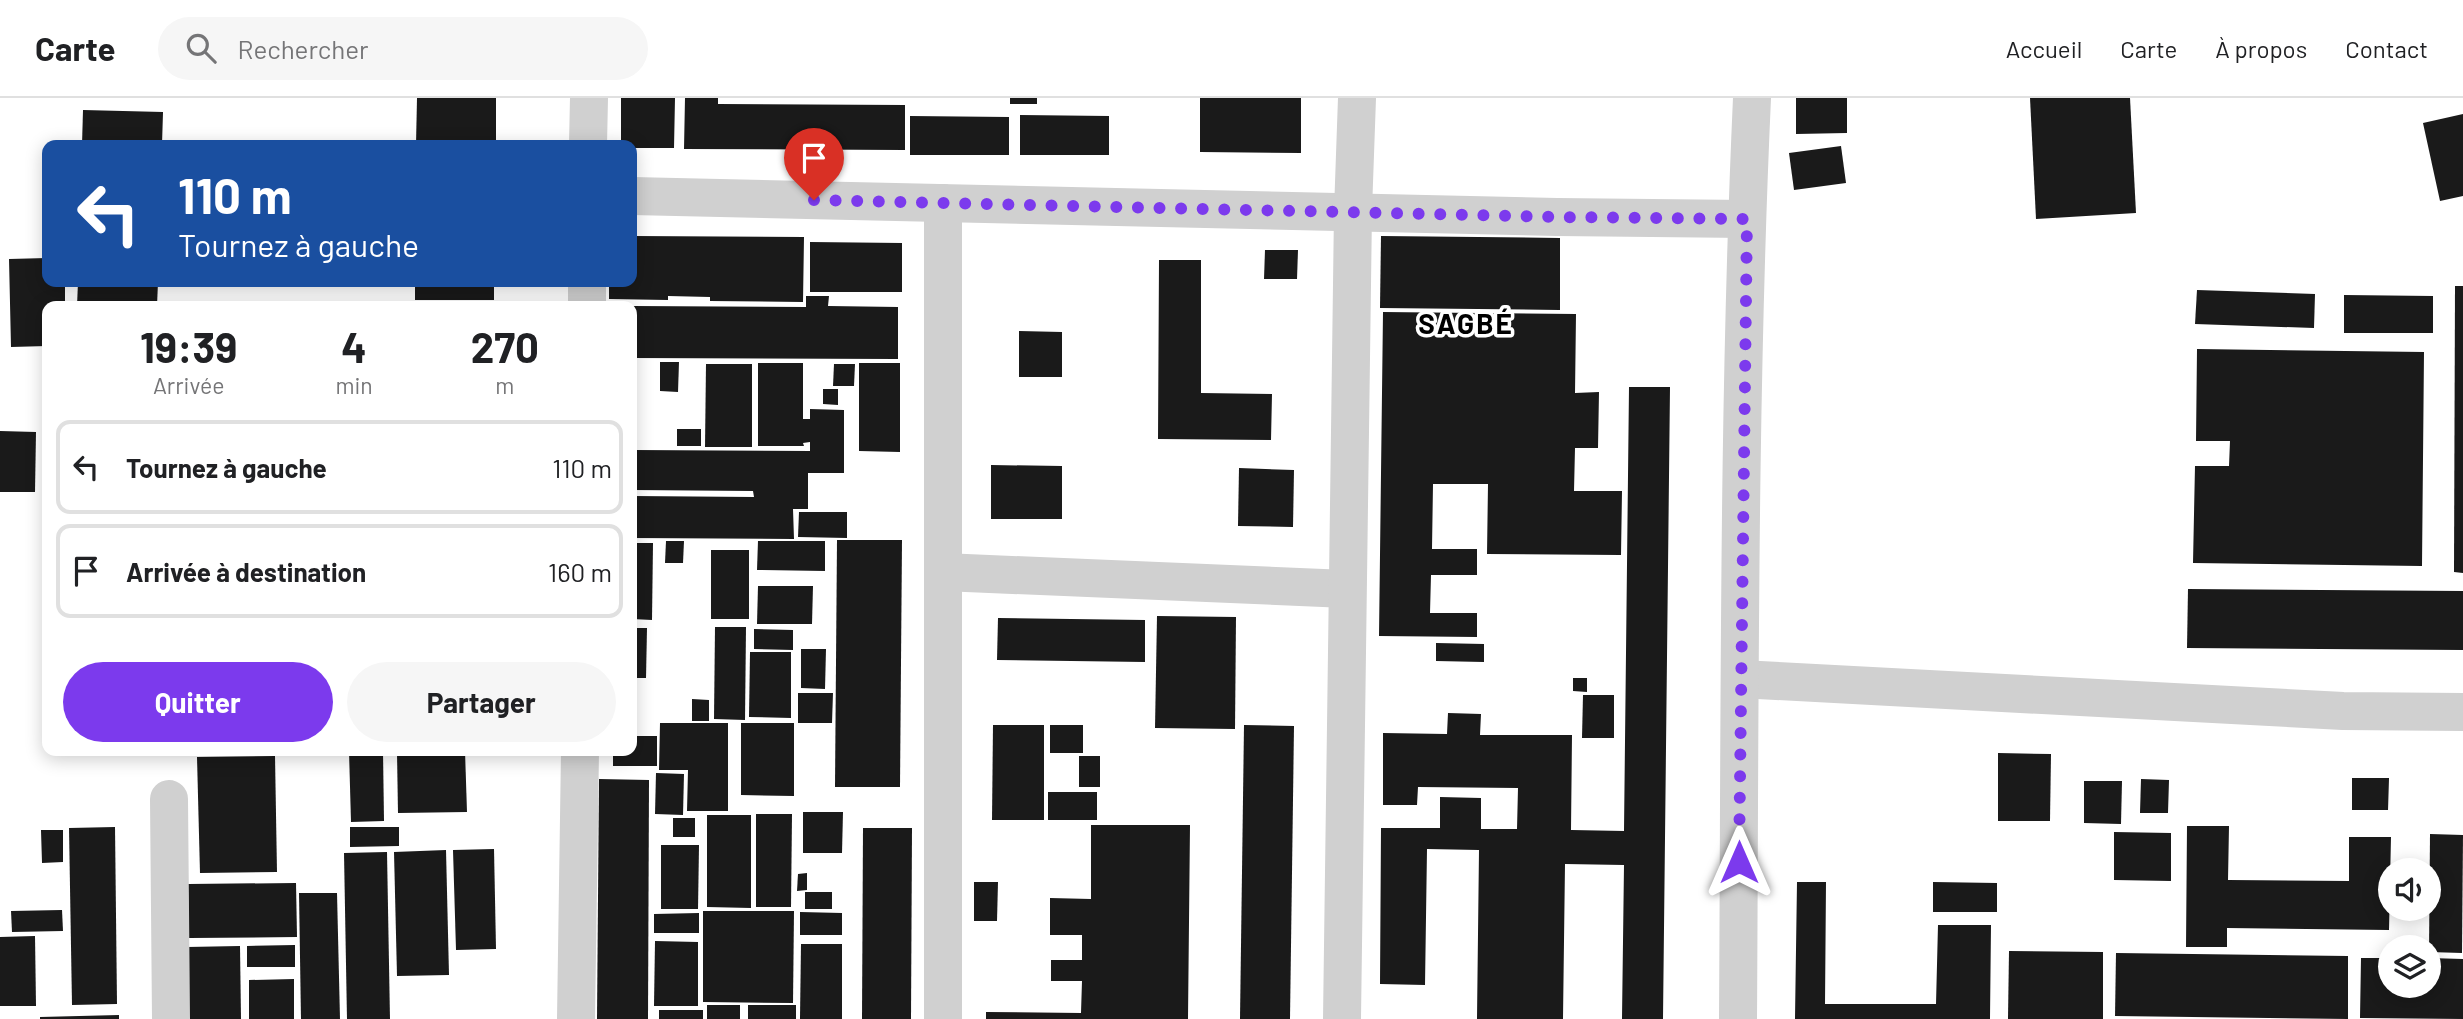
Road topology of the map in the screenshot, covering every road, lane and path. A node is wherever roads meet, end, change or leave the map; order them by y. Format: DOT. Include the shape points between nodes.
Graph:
graph roads {
  1 [pos="589,98"];
  2 [pos="1357,98"];
  3 [pos="1752,98"];
  4 [pos="588,140"];
  5 [pos="637,196"];
  6 [pos="943,203"];
  7 [pos="1353,211"];
  8 [pos="1747,219"];
  9 [pos="943,572"];
  10 [pos="1348,589"];
  11 [pos="1740,679"];
  12 [pos="2463,712"];
  13 [pos="580,756"];
  14 [pos="169,799"];
  15 [pos="171,1019"];
  16 [pos="576,1019"];
  17 [pos="943,1019"];
  18 [pos="1342,1019"];
  19 [pos="1738,1019"];
  1 -- 4 [label="street"];
  2 -- 7 [label="street"];
  3 -- 8 [label="street"];
  5 -- 6 [label="street"];
  6 -- 7 [label="street"];
  6 -- 9 [label="street"];
  7 -- 8 [label="street"];
  7 -- 10 [label="street"];
  8 -- 11 [label="street"];
  9 -- 10 [label="street"];
  9 -- 17 [label="street"];
  10 -- 18 [label="street"];
  11 -- 12 [label="street"];
  11 -- 19 [label="street"];
  13 -- 16 [label="street"];
  14 -- 15 [label="street"];
}
